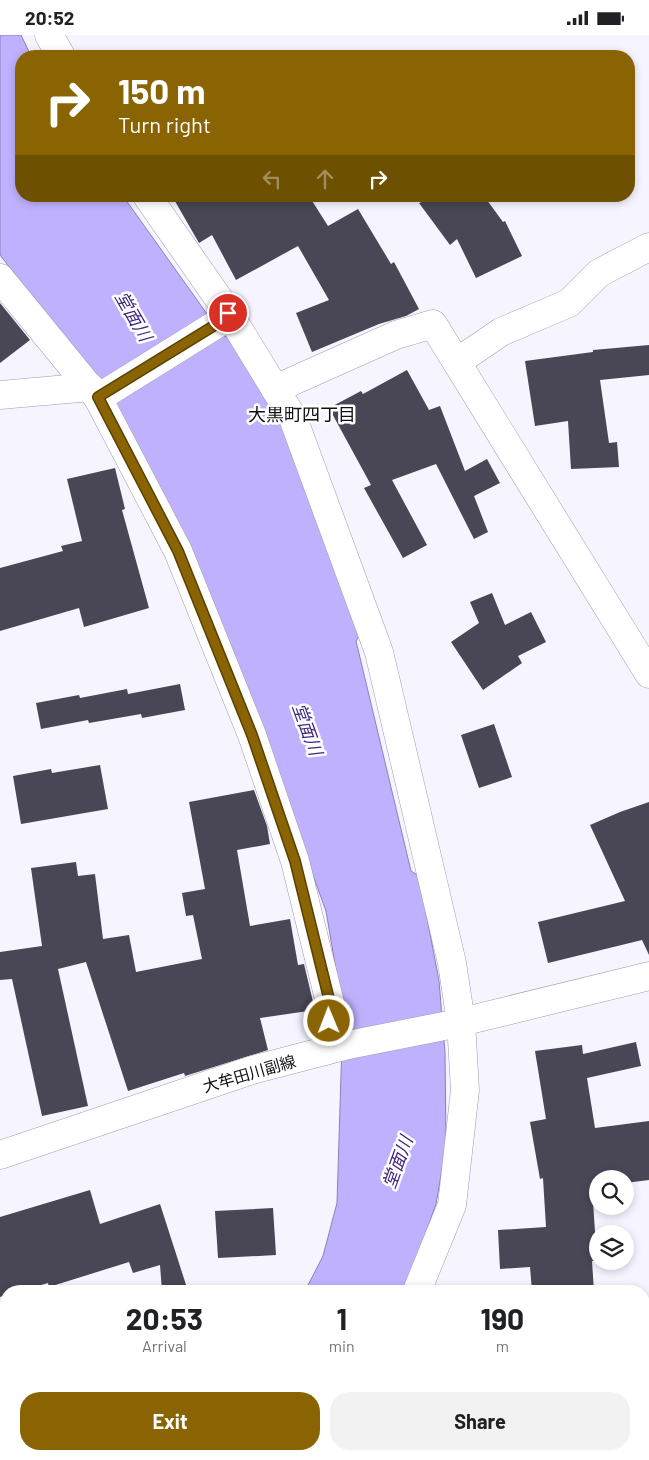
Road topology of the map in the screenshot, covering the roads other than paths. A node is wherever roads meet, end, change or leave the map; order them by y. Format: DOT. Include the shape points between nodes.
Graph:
graph roads {
  1 [pos="49,35"];
  2 [pos="58,50"];
  3 [pos="151,202"];
  4 [pos="649,247"];
  5 [pos="0,279"];
  6 [pos="224,317"];
  7 [pos="457,362"];
  8 [pos="276,389"];
  9 [pos="94,392"];
  10 [pos="0,395"];
  11 [pos="649,675"];
  12 [pos="649,976"];
  13 [pos="455,1023"];
  14 [pos="337,1048"];
  15 [pos="0,1155"];
  16 [pos="419,1285"];
  1 -- 2 [label="street"];
  3 -- 6 [label="street"];
  4 -- 7 [label="street" via="599,273 569,303 501,332"];
  5 -- 9 [label="street"];
  6 -- 8 [label="street"];
  6 -- 9 [label="street"];
  7 -- 8 [label="street" via="433,324 396,335"];
  7 -- 11 [label="street"];
  8 -- 13 [label="street" via="293,418 379,652 452,963"];
  9 -- 10 [label="street"];
  9 -- 14 [label="street" via="178,551 252,735 295,861 331,1007"];
  12 -- 13 [label="street, 大牟田川副線"];
  13 -- 14 [label="street, 大牟田川副線"];
  13 -- 16 [label="street" via="465,1090 452,1205"];
  14 -- 15 [label="street, 大牟田川副線" via="252,1070"];
}
